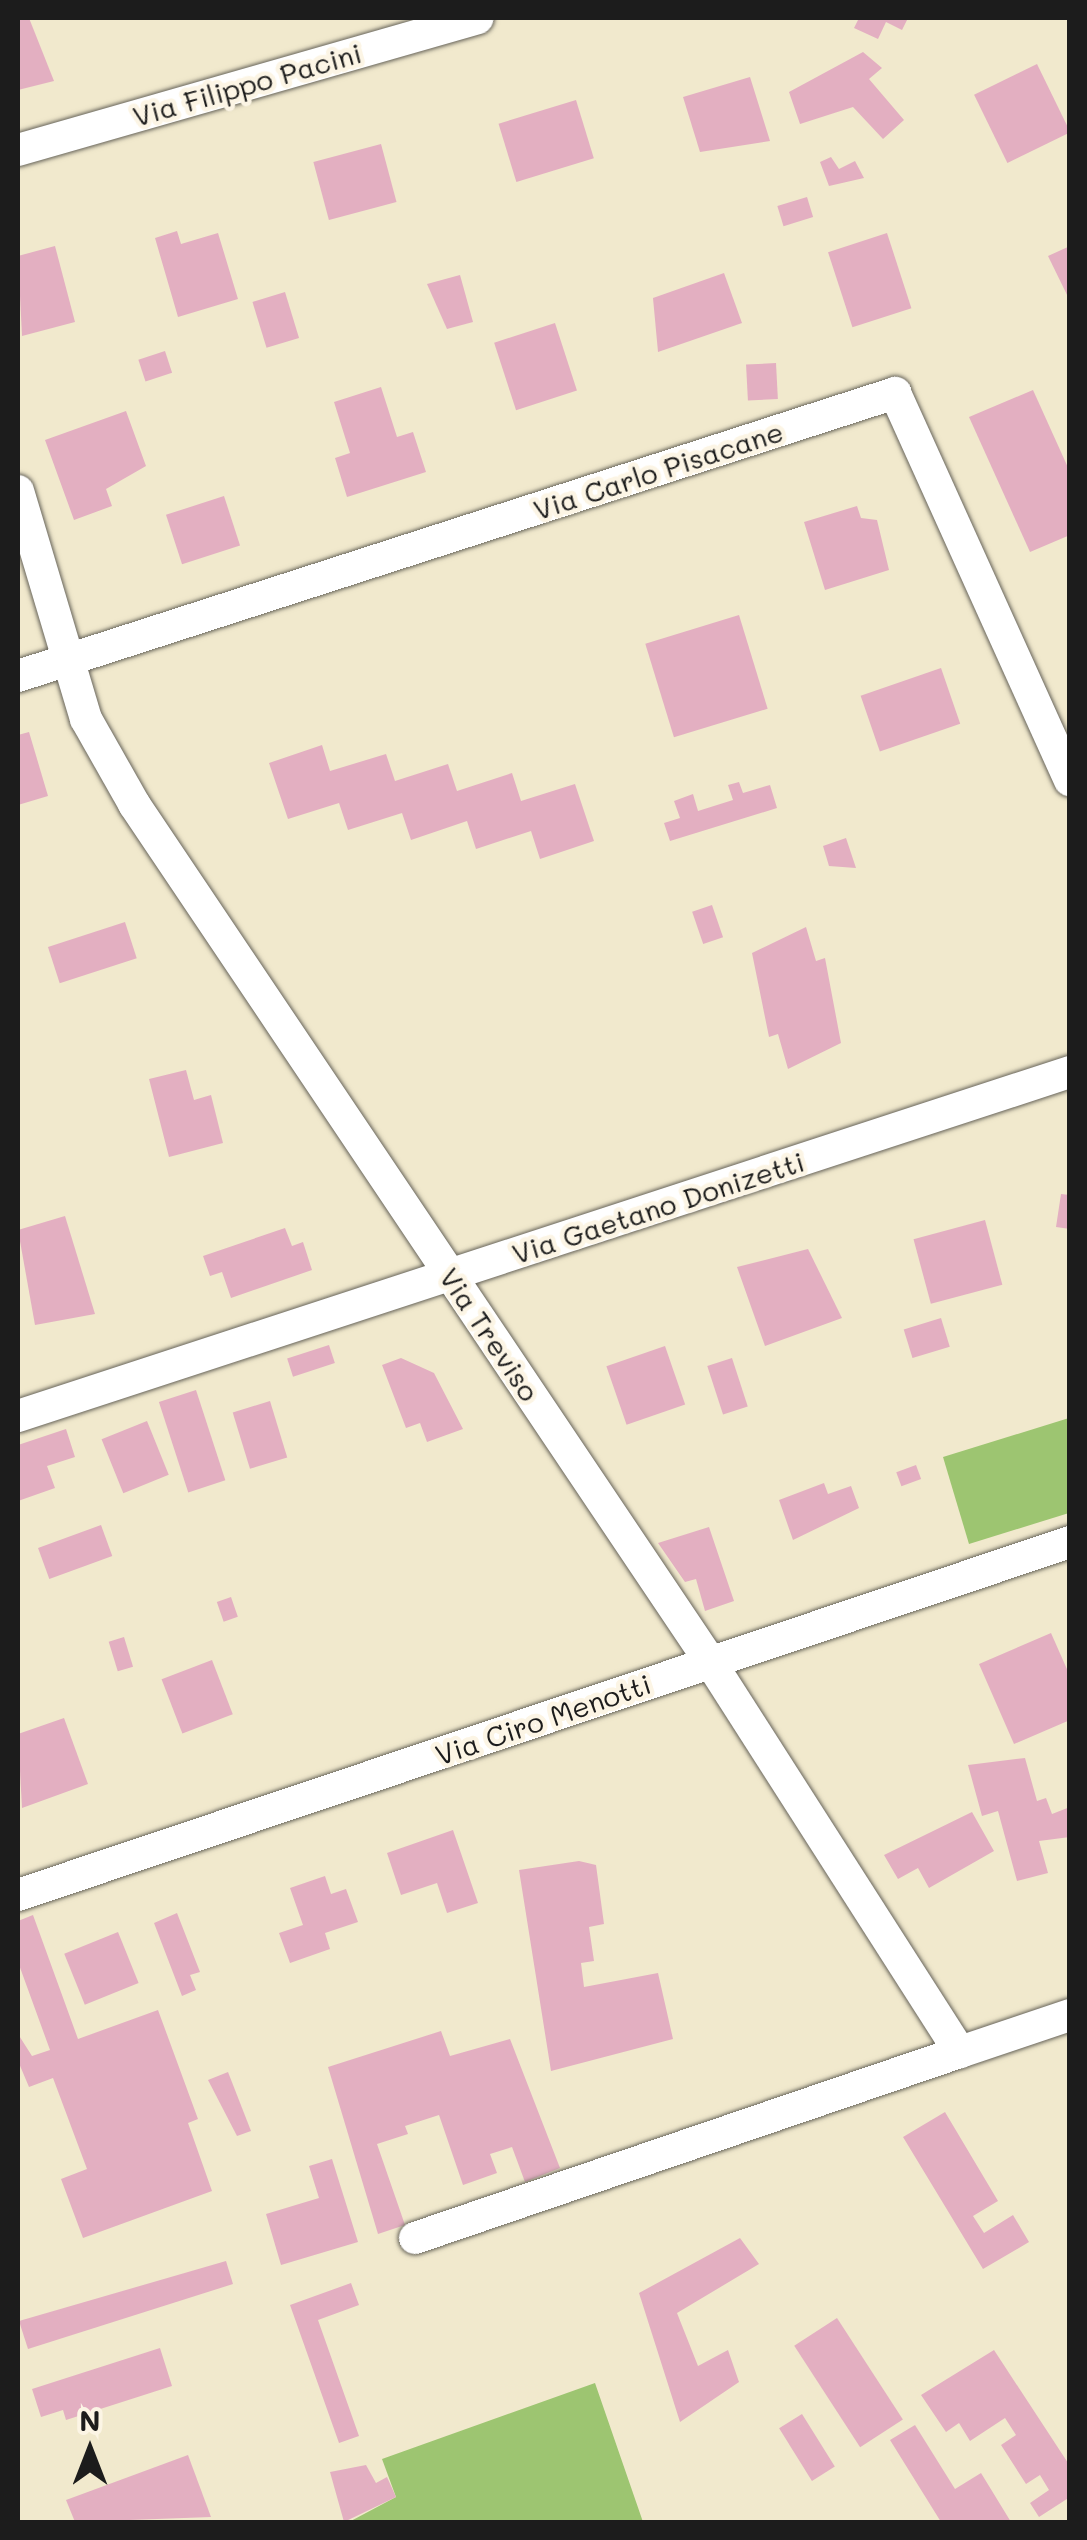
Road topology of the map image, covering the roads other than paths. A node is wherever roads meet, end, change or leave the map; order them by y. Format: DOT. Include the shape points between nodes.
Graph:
graph roads {
  1 [pos="476,18"];
  2 [pos="18,150"];
  3 [pos="18,490"];
  4 [pos="68,660"];
  5 [pos="18,676"];
  6 [pos="1070,780"];
  7 [pos="1070,1072"];
  8 [pos="450,1274"];
  9 [pos="18,1416"];
  10 [pos="1070,1542"];
  11 [pos="711,1663"];
  12 [pos="18,1896"];
  13 [pos="1070,2014"];
  14 [pos="960,2052"];
  15 [pos="415,2238"];
  1 -- 2 [label="street, Via Filippo Pacini"];
  3 -- 4 [label="street, Via Treviso"];
  4 -- 5 [label="street, Via Carlo Pisacane"];
  4 -- 6 [label="street, Via Carlo Pisacane" via="895,393"];
  4 -- 8 [label="street, Via Treviso" via="86,719 134,804"];
  7 -- 8 [label="street, Via Gaetano Donizetti"];
  8 -- 9 [label="street, Via Gaetano Donizetti"];
  8 -- 11 [label="street, Via Treviso"];
  10 -- 11 [label="street, Via Ciro Menotti"];
  11 -- 12 [label="street, Via Ciro Menotti"];
  11 -- 14 [label="street, Via Treviso"];
  13 -- 14 [label="street"];
  14 -- 15 [label="street"];
}
